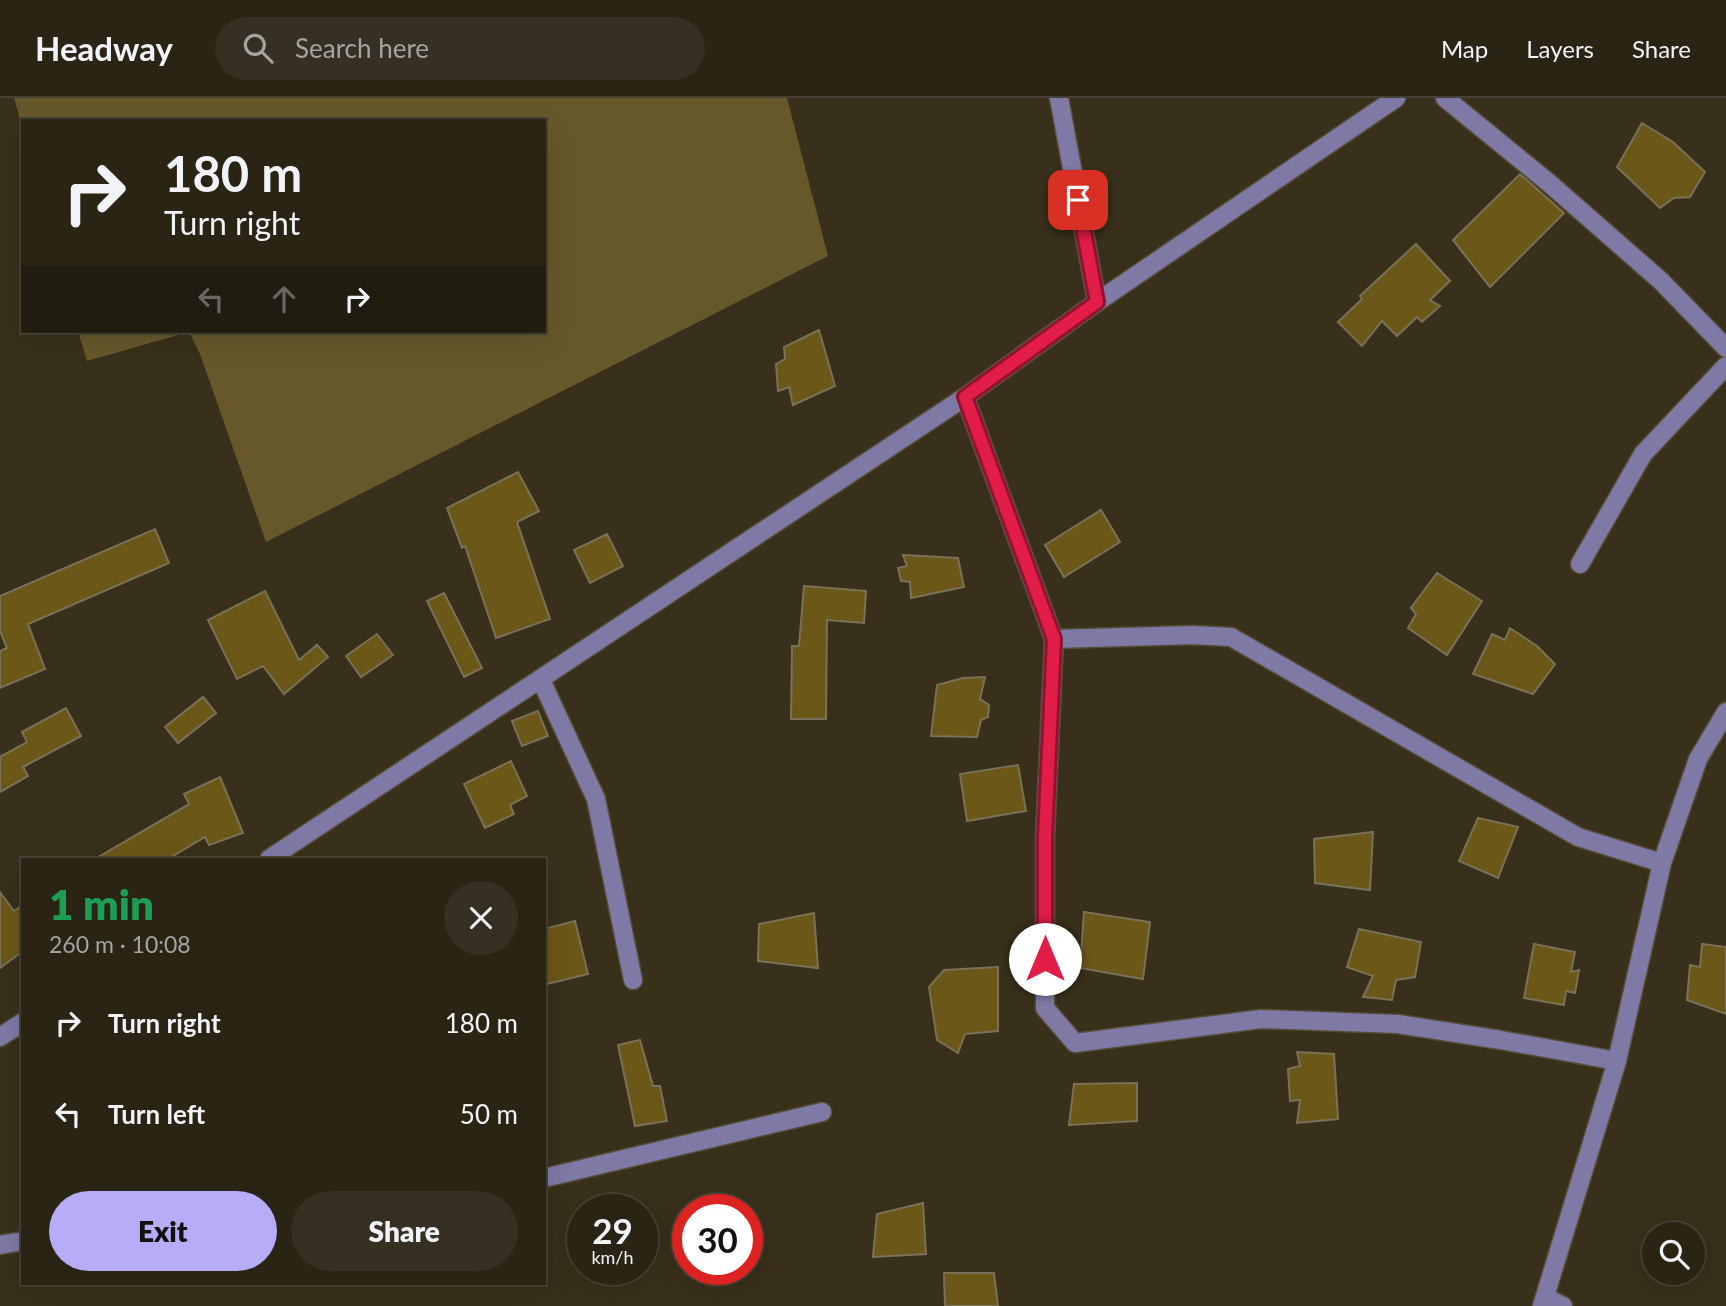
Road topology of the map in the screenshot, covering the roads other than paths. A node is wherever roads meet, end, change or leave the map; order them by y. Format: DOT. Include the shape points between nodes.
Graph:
graph roads {
  1 [pos="1059,98"];
  2 [pos="1396,98"];
  3 [pos="1445,98"];
  4 [pos="1097,302"];
  5 [pos="1726,348"];
  6 [pos="1726,366"];
  7 [pos="965,397"];
  8 [pos="1580,564"];
  9 [pos="1054,639"];
  10 [pos="541,680"];
  11 [pos="1726,712"];
  12 [pos="271,858"];
  13 [pos="1662,863"];
  14 [pos="633,979"];
  15 [pos="21,1023"];
  16 [pos="0,1037"];
  17 [pos="1617,1062"];
  18 [pos="822,1112"];
  19 [pos="546,1178"];
  20 [pos="21,1241"];
  21 [pos="0,1245"];
  22 [pos="1543,1301"];
  23 [pos="1563,1306"];
  1 -- 4 [label="street"];
  2 -- 4 [label="street"];
  3 -- 5 [label="street" via="1661,281"];
  4 -- 7 [label="street"];
  6 -- 8 [label="street" via="1643,454"];
  7 -- 9 [label="street"];
  7 -- 10 [label="street"];
  9 -- 13 [label="street" via="1231,638 1578,837"];
  9 -- 17 [label="street" via="1045,838 1045,1008 1075,1043 1261,1019 1398,1024"];
  10 -- 12 [label="street"];
  10 -- 14 [label="street" via="596,799"];
  11 -- 13 [label="street" via="1698,759"];
  13 -- 17 [label="street"];
  15 -- 16 [label="street"];
  17 -- 22 [label="street"];
  18 -- 19 [label="street"];
  20 -- 21 [label="street"];
  22 -- 23 [label="street"];
}
